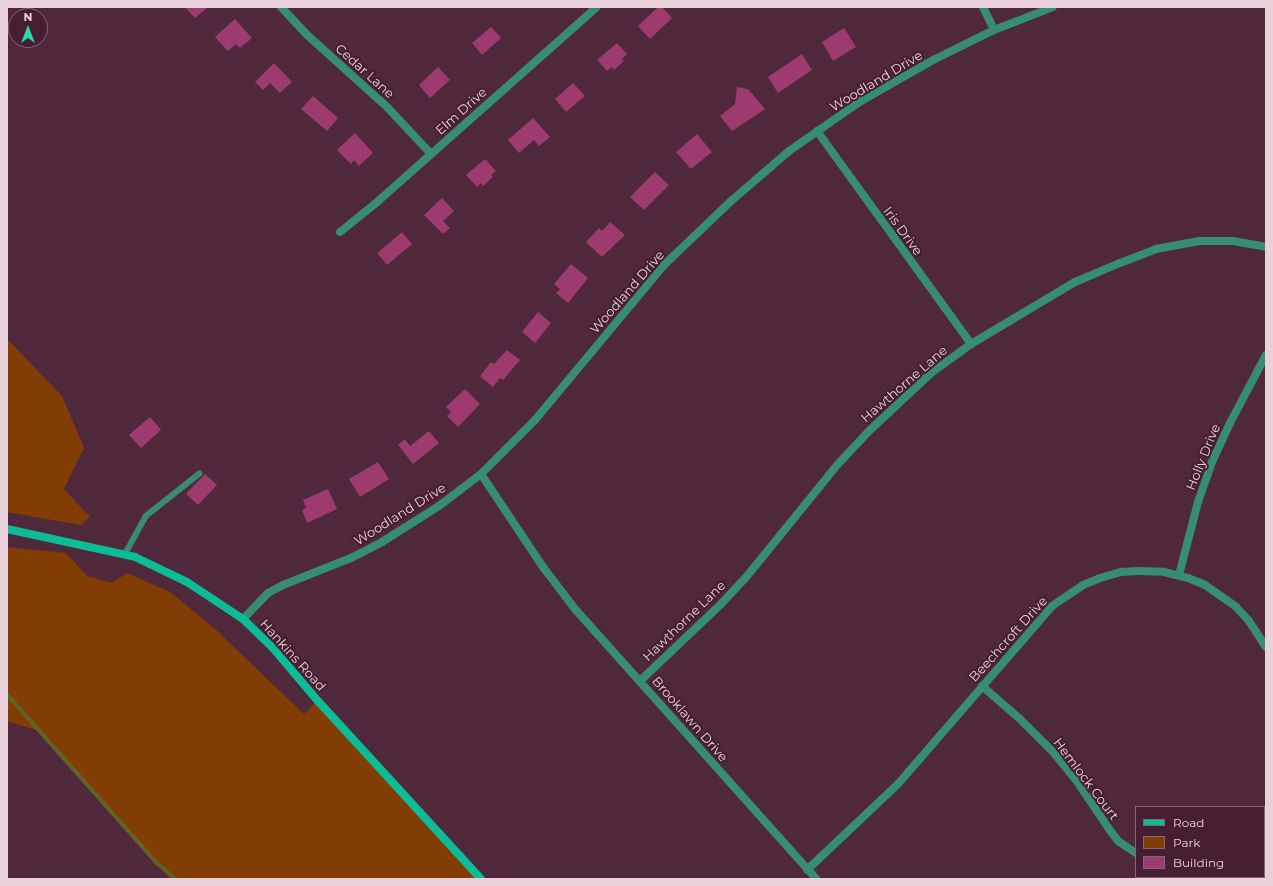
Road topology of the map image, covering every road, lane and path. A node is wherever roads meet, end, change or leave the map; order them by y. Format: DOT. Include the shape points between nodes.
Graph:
graph roads {
  1 [pos="281,7"];
  2 [pos="597,7"];
  3 [pos="983,7"];
  4 [pos="1053,7"];
  5 [pos="994,30"];
  6 [pos="817,131"];
  7 [pos="431,154"];
  8 [pos="340,232"];
  9 [pos="1266,247"];
  10 [pos="970,344"];
  11 [pos="1266,355"];
  12 [pos="199,474"];
  13 [pos="481,474"];
  14 [pos="7,529"];
  15 [pos="125,554"];
  16 [pos="1178,575"];
  17 [pos="243,619"];
  18 [pos="1266,647"];
  19 [pos="640,681"];
  20 [pos="982,686"];
  21 [pos="1135,852"];
  22 [pos="807,870"];
  23 [pos="481,879"];
  24 [pos="816,879"];
  1 -- 7 [label="street, Cedar Lane" via="305,33 388,108"];
  2 -- 7 [label="street, Elm Drive"];
  3 -- 5 [label="street"];
  4 -- 5 [label="street, Woodland Drive"];
  5 -- 6 [label="street, Woodland Drive" via="892,82"];
  6 -- 10 [label="street, Iris Drive"];
  6 -- 13 [label="street, Woodland Drive" via="789,151 730,202 670,259 535,420"];
  7 -- 8 [label="street, Elm Drive"];
  9 -- 10 [label="street, Hawthorne Lane" via="1233,241 1199,241 1156,249 1074,282"];
  10 -- 19 [label="street, Hawthorne Lane" via="931,373 868,432 838,464 721,604"];
  11 -- 16 [label="street, Holly Drive" via="1212,462"];
  12 -- 15 [label="lane" via="146,516"];
  13 -- 17 [label="street, Woodland Drive" via="439,506 382,542 268,593"];
  13 -- 19 [label="street, Brooklawn Drive" via="575,609"];
  14 -- 15 [label="main road, Hankins Road"];
  15 -- 17 [label="main road, Hankins Road" via="162,568"];
  16 -- 18 [label="street, Beechcroft Drive" via="1205,585 1231,603 1249,621"];
  16 -- 20 [label="street, Beechcroft Drive" via="1151,570 1121,572 1083,585 1052,606"];
  17 -- 23 [label="main road, Hankins Road" via="272,647 318,702"];
  19 -- 22 [label="street, Brooklawn Drive"];
  20 -- 21 [label="street, Hemlock Court" via="1054,753 1118,841"];
  20 -- 22 [label="street, Beechcroft Drive" via="898,784"];
  22 -- 24 [label="street, Brooklawn Drive"];
}
